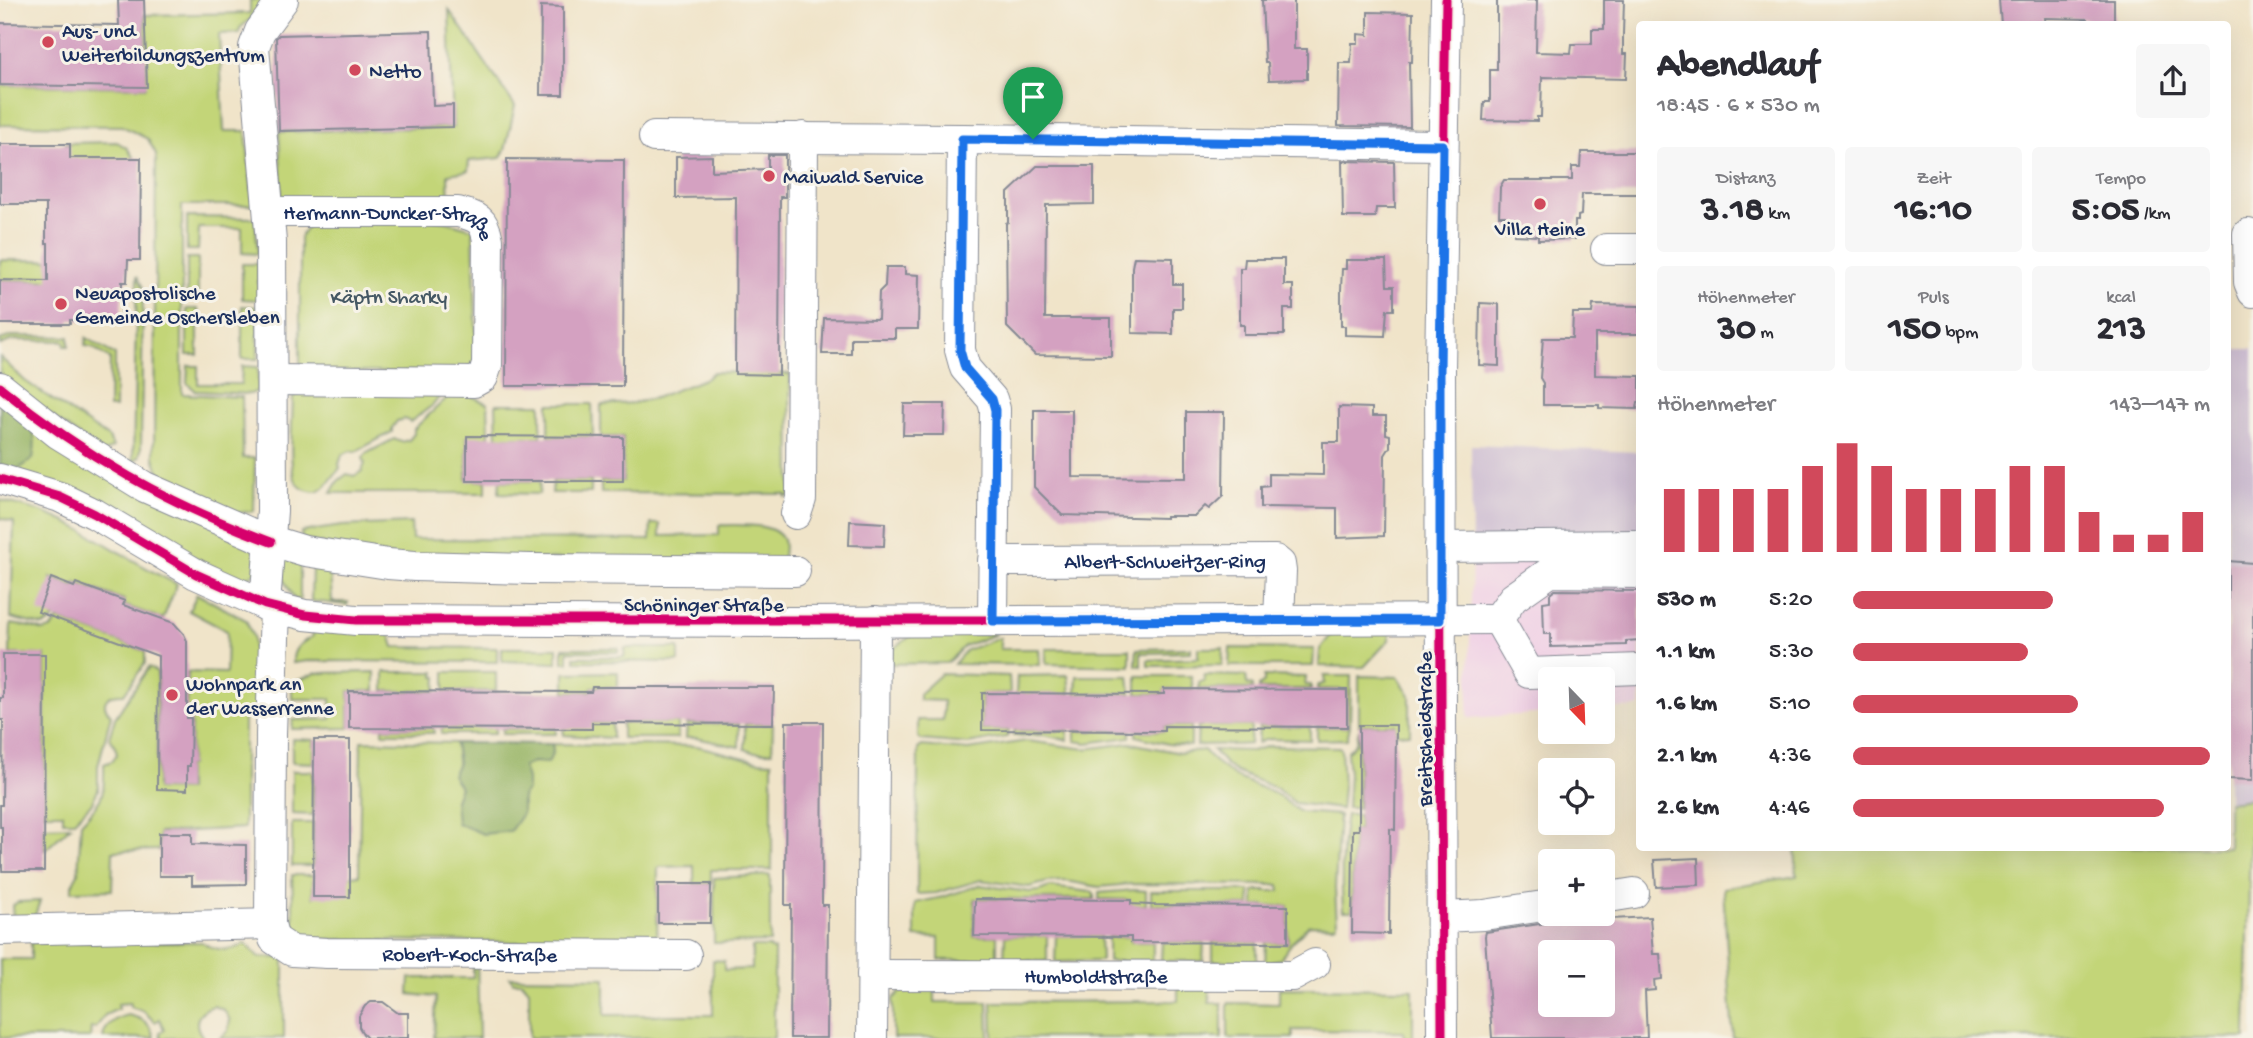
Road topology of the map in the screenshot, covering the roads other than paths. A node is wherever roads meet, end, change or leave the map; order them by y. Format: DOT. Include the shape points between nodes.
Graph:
graph roads {
  1 [pos="284,0"];
  2 [pos="1446,0"];
  3 [pos="654,137"];
  4 [pos="803,137"];
  5 [pos="962,139"];
  6 [pos="1443,145"];
  7 [pos="269,212"];
  8 [pos="2243,234"];
  9 [pos="1606,249"];
  10 [pos="1636,249"];
  11 [pos="2253,292"];
  12 [pos="272,380"];
  13 [pos="0,387"];
  14 [pos="0,479"];
  15 [pos="796,514"];
  16 [pos="271,542"];
  17 [pos="1636,545"];
  18 [pos="1440,547"];
  19 [pos="993,561"];
  20 [pos="795,571"];
  21 [pos="1636,573"];
  22 [pos="270,606"];
  23 [pos="1498,619"];
  24 [pos="1279,620"];
  25 [pos="1440,620"];
  26 [pos="875,621"];
  27 [pos="993,621"];
  28 [pos="1636,669"];
  29 [pos="1634,893"];
  30 [pos="1615,896"];
  31 [pos="1538,907"];
  32 [pos="1441,917"];
  33 [pos="270,924"];
  34 [pos="0,930"];
  35 [pos="686,955"];
  36 [pos="1315,964"];
  37 [pos="872,975"];
  38 [pos="872,1038"];
  39 [pos="1442,1038"];
  1 -- 7 [label="street" via="260,31 254,47"];
  2 -- 6 [label="street, Breitscheidstraße"];
  3 -- 4 [label="street"];
  4 -- 5 [label="street"];
  4 -- 15 [label="street" via="801,499"];
  5 -- 6 [label="street"];
  5 -- 19 [label="street" via="960,350 965,368 992,399 995,410"];
  6 -- 18 [label="street, Breitscheidstraße"];
  7 -- 12 [label="street, Hermann-Duncker-Straße"];
  7 -- 12 [label="street, Hermann-Duncker-Straße" via="458,212 475,216 485,225 488,240 487,365 483,377 474,382"];
  8 -- 11 [label="street"];
  9 -- 10 [label="street"];
  12 -- 16 [label="street, Hermann-Duncker-Straße"];
  13 -- 16 [label="street" via="59,434 117,471"];
  14 -- 22 [label="street, Schöninger Straße" via="60,497 196,573"];
  16 -- 20 [label="street" via="415,566"];
  16 -- 22 [label="street, Hermann-Duncker-Straße"];
  17 -- 18 [label="street"];
  18 -- 25 [label="street, Breitscheidstraße"];
  19 -- 24 [label="street, Albert-Schweitzer-Ring" via="1275,560 1281,571"];
  19 -- 27 [label="street"];
  21 -- 23 [label="street" via="1550,572 1513,598"];
  22 -- 26 [label="street, Schöninger Straße" via="356,620"];
  22 -- 33 [label="street"];
  23 -- 25 [label="street, Schöninger Straße"];
  23 -- 28 [label="street" via="1529,673"];
  24 -- 25 [label="street, Schöninger Straße"];
  24 -- 27 [label="street, Schöninger Straße"];
  25 -- 32 [label="street, Breitscheidstraße"];
  26 -- 27 [label="street, Schöninger Straße"];
  26 -- 37 [label="street"];
  29 -- 30 [label="street"];
  31 -- 32 [label="street"];
  32 -- 39 [label="street, Breitscheidstraße"];
  33 -- 34 [label="street"];
  33 -- 35 [label="street, Robert-Koch-Straße" via="274,939 292,951"];
  36 -- 37 [label="street, Humboldtstraße" via="1293,976"];
  37 -- 38 [label="street"];
}
